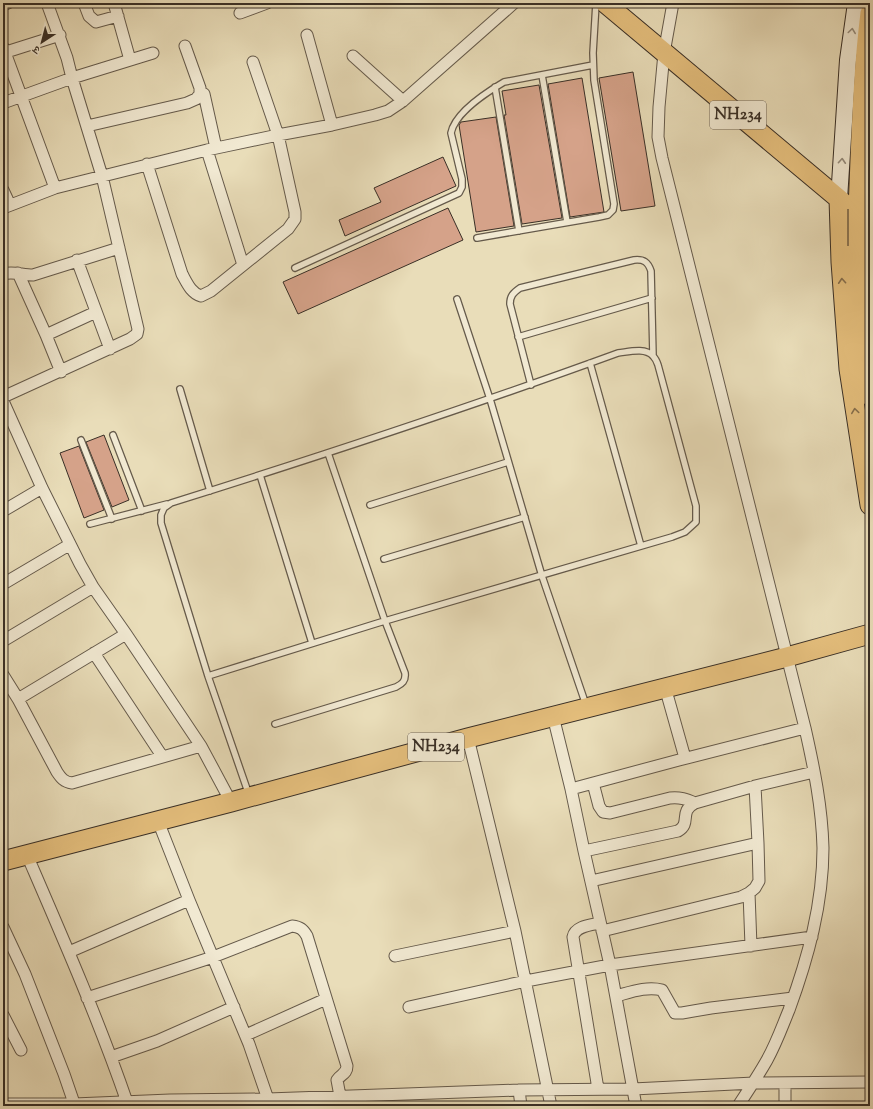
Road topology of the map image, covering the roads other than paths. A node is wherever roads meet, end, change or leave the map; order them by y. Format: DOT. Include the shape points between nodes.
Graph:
graph roads {
  1 [pos="8,3"];
  2 [pos="46,3"];
  3 [pos="84,3"];
  4 [pos="114,3"];
  5 [pos="267,3"];
  6 [pos="514,3"];
  7 [pos="596,3"];
  8 [pos="673,3"];
  9 [pos="856,3"];
  10 [pos="3,5"];
  11 [pos="613,6"];
  12 [pos="870,12"];
  13 [pos="240,13"];
  14 [pos="118,16"];
  15 [pos="60,35"];
  16 [pos="307,35"];
  17 [pos="185,46"];
  18 [pos="4,51"];
  19 [pos="152,53"];
  20 [pos="664,53"];
  21 [pos="354,56"];
  22 [pos="130,60"];
  23 [pos="253,62"];
  24 [pos="593,65"];
  25 [pos="542,75"];
  26 [pos="72,78"];
  27 [pos="495,87"];
  28 [pos="204,94"];
  29 [pos="22,96"];
  30 [pos="403,101"];
  31 [pos="3,102"];
  32 [pos="86,126"];
  33 [pos="332,126"];
  34 [pos="278,135"];
  35 [pos="212,149"];
  36 [pos="147,164"];
  37 [pos="102,176"];
  38 [pos="55,188"];
  39 [pos="3,190"];
  40 [pos="839,199"];
  41 [pos="7,207"];
  42 [pos="567,222"];
  43 [pos="870,227"];
  44 [pos="519,231"];
  45 [pos="477,238"];
  46 [pos="119,248"];
  47 [pos="77,260"];
  48 [pos="243,265"];
  49 [pos="295,268"];
  50 [pos="18,273"];
  51 [pos="3,274"];
  52 [pos="652,298"];
  53 [pos="457,299"];
  54 [pos="96,312"];
  55 [pos="46,336"];
  56 [pos="518,337"];
  57 [pos="110,349"];
  58 [pos="653,356"];
  59 [pos="590,364"];
  60 [pos="61,372"];
  61 [pos="532,384"];
  62 [pos="180,388"];
  63 [pos="870,396"];
  64 [pos="3,397"];
  65 [pos="490,399"];
  66 [pos="3,401"];
  67 [pos="6,414"];
  68 [pos="113,435"];
  69 [pos="81,440"];
  70 [pos="328,453"];
  71 [pos="508,462"];
  72 [pos="260,475"];
  73 [pos="42,488"];
  74 [pos="210,490"];
  75 [pos="171,503"];
  76 [pos="370,505"];
  77 [pos="870,505"];
  78 [pos="3,510"];
  79 [pos="142,511"];
  80 [pos="525,517"];
  81 [pos="112,519"];
  82 [pos="90,524"];
  83 [pos="70,545"];
  84 [pos="641,546"];
  85 [pos="384,559"];
  86 [pos="542,576"];
  87 [pos="3,584"];
  88 [pos="93,587"];
  89 [pos="385,621"];
  90 [pos="126,634"];
  91 [pos="870,634"];
  92 [pos="3,641"];
  93 [pos="312,644"];
  94 [pos="94,653"];
  95 [pos="787,657"];
  96 [pos="3,675"];
  97 [pos="208,676"];
  98 [pos="665,687"];
  99 [pos="18,699"];
  100 [pos="587,707"];
  101 [pos="553,716"];
  102 [pos="275,724"];
  103 [pos="805,728"];
  104 [pos="468,738"];
  105 [pos="200,746"];
  106 [pos="162,756"];
  107 [pos="684,758"];
  108 [pos="814,772"];
  109 [pos="593,783"];
  110 [pos="755,786"];
  111 [pos="571,789"];
  112 [pos="250,797"];
  113 [pos="231,802"];
  114 [pos="695,803"];
  115 [pos="158,821"];
  116 [pos="758,844"];
  117 [pos="584,851"];
  118 [pos="27,855"];
  119 [pos="3,861"];
  120 [pos="591,881"];
  121 [pos="749,893"];
  122 [pos="189,900"];
  123 [pos="3,927"];
  124 [pos="601,927"];
  125 [pos="515,931"];
  126 [pos="812,937"];
  127 [pos="751,946"];
  128 [pos="69,952"];
  129 [pos="395,956"];
  130 [pos="213,957"];
  131 [pos="610,965"];
  132 [pos="578,972"];
  133 [pos="526,981"];
  134 [pos="616,996"];
  135 [pos="87,998"];
  136 [pos="793,998"];
  137 [pos="326,999"];
  138 [pos="234,1007"];
  139 [pos="410,1007"];
  140 [pos="3,1014"];
  141 [pos="246,1035"];
  142 [pos="21,1050"];
  143 [pos="111,1056"];
  144 [pos="870,1082"];
  145 [pos="754,1083"];
  146 [pos="785,1083"];
  147 [pos="598,1089"];
  148 [pos="633,1089"];
  149 [pos="519,1090"];
  150 [pos="548,1090"];
  151 [pos="340,1096"];
  152 [pos="127,1102"];
  153 [pos="269,1102"];
  154 [pos="3,1104"];
  155 [pos="74,1105"];
  156 [pos="521,1106"];
  157 [pos="551,1106"];
  158 [pos="636,1106"];
  159 [pos="738,1106"];
  160 [pos="785,1106"];
  1 -- 10 [label="street"];
  2 -- 15 [label="street"];
  3 -- 14 [label="street" via="89,16 96,22"];
  4 -- 14 [label="street"];
  5 -- 13 [label="street"];
  6 -- 30 [label="street"];
  7 -- 24 [label="lane"];
  8 -- 20 [label="street"];
  40 -- 9 [label="main road, one-way" via="848,60"];
  11 -- 20 [label="highway, NH234"];
  12 -- 63 [label="highway, bridge" via="861,112 858,209 861,316"];
  14 -- 22 [label="street"];
  15 -- 18 [label="street"];
  15 -- 26 [label="street"];
  16 -- 33 [label="street"];
  17 -- 32 [label="street" via="200,88 200,94 196,99"];
  18 -- 29 [label="street"];
  19 -- 22 [label="street"];
  20 -- 40 [label="highway, NH234"];
  20 -- 95 [label="street" via="658,124 662,158"];
  21 -- 30 [label="street"];
  22 -- 26 [label="street"];
  23 -- 34 [label="street"];
  24 -- 25 [label="lane"];
  24 -- 42 [label="lane" via="614,204 608,215"];
  25 -- 27 [label="lane" via="504,82"];
  25 -- 42 [label="lane"];
  26 -- 29 [label="street"];
  26 -- 32 [label="street"];
  27 -- 44 [label="lane"];
  27 -- 49 [label="lane" via="462,113 452,125 451,133 462,179 459,193"];
  28 -- 35 [label="street"];
  29 -- 31 [label="street"];
  29 -- 38 [label="street"];
  30 -- 33 [label="street" via="388,111"];
  32 -- 37 [label="street"];
  33 -- 34 [label="street"];
  34 -- 35 [label="street"];
  34 -- 48 [label="street" via="295,212 294,218 288,229"];
  35 -- 36 [label="street"];
  35 -- 48 [label="street"];
  36 -- 37 [label="street"];
  36 -- 48 [label="street" via="182,274 193,292 205,295"];
  37 -- 38 [label="street"];
  37 -- 46 [label="street"];
  38 -- 41 [label="street"];
  39 -- 41 [label="street"];
  40 -- 43 [label="highway, NH234"];
  77 -- 40 [label="highway, one-way" via="849,369"];
  42 -- 44 [label="lane"];
  44 -- 45 [label="lane"];
  46 -- 47 [label="street"];
  46 -- 57 [label="street" via="138,328 137,334"];
  47 -- 50 [label="street" via="33,275"];
  47 -- 54 [label="street"];
  50 -- 51 [label="street"];
  50 -- 55 [label="street"];
  52 -- 56 [label="lane"];
  52 -- 56 [label="lane" via="652,272 649,264 642,260 520,288 510,298"];
  52 -- 58 [label="lane"];
  53 -- 65 [label="lane"];
  54 -- 55 [label="street"];
  54 -- 57 [label="street"];
  55 -- 60 [label="street"];
  56 -- 61 [label="lane"];
  57 -- 60 [label="street"];
  58 -- 59 [label="lane" via="643,351 632,351"];
  58 -- 84 [label="lane" via="658,364 696,506 696,522 685,532"];
  59 -- 61 [label="lane"];
  59 -- 84 [label="lane"];
  60 -- 64 [label="street"];
  61 -- 65 [label="lane"];
  62 -- 74 [label="lane"];
  65 -- 70 [label="lane"];
  65 -- 71 [label="lane"];
  66 -- 67 [label="street"];
  67 -- 73 [label="street"];
  68 -- 79 [label="lane"];
  69 -- 81 [label="lane"];
  70 -- 72 [label="lane"];
  70 -- 89 [label="lane"];
  71 -- 76 [label="lane"];
  71 -- 80 [label="lane"];
  72 -- 74 [label="lane"];
  72 -- 93 [label="lane"];
  73 -- 78 [label="street"];
  73 -- 83 [label="street"];
  74 -- 75 [label="lane"];
  75 -- 79 [label="lane"];
  75 -- 97 [label="lane" via="164,508 161,523"];
  79 -- 81 [label="lane"];
  80 -- 85 [label="lane"];
  80 -- 86 [label="lane"];
  81 -- 82 [label="lane"];
  83 -- 87 [label="street"];
  83 -- 88 [label="street"];
  84 -- 86 [label="lane"];
  86 -- 89 [label="lane"];
  86 -- 100 [label="lane"];
  88 -- 90 [label="street"];
  88 -- 92 [label="street"];
  89 -- 93 [label="lane"];
  89 -- 102 [label="lane" via="405,673 406,679 402,684 396,688"];
  90 -- 94 [label="street"];
  90 -- 105 [label="street"];
  91 -- 95 [label="highway, NH234"];
  93 -- 97 [label="lane"];
  94 -- 99 [label="street"];
  94 -- 106 [label="street"];
  95 -- 98 [label="highway, NH234"];
  95 -- 103 [label="street"];
  96 -- 99 [label="street"];
  97 -- 112 [label="lane"];
  98 -- 100 [label="highway, NH234"];
  98 -- 107 [label="street"];
  99 -- 106 [label="street" via="57,772 67,782 72,783"];
  100 -- 101 [label="highway, NH234"];
  101 -- 104 [label="highway, NH234"];
  101 -- 111 [label="street"];
  103 -- 107 [label="street"];
  103 -- 108 [label="street"];
  104 -- 112 [label="highway, NH234"];
  104 -- 125 [label="street"];
  105 -- 106 [label="street"];
  105 -- 113 [label="street"];
  107 -- 109 [label="street"];
  108 -- 110 [label="street"];
  108 -- 126 [label="street" via="820,806 822,877"];
  109 -- 111 [label="street"];
  109 -- 114 [label="street" via="603,812 610,813 677,797"];
  110 -- 114 [label="street"];
  110 -- 116 [label="street"];
  111 -- 117 [label="street"];
  112 -- 113 [label="highway, NH234"];
  113 -- 115 [label="highway, NH234"];
  114 -- 117 [label="street" via="686,810 683,828 678,831"];
  115 -- 118 [label="highway, NH234"];
  115 -- 122 [label="street"];
  116 -- 120 [label="street"];
  116 -- 121 [label="street" via="759,881"];
  117 -- 120 [label="street"];
  118 -- 119 [label="highway, NH234"];
  118 -- 128 [label="street"];
  120 -- 124 [label="street"];
  121 -- 124 [label="street" via="741,897"];
  121 -- 127 [label="street"];
  122 -- 128 [label="street"];
  122 -- 130 [label="street"];
  123 -- 155 [label="street" via="25,974"];
  124 -- 131 [label="street"];
  124 -- 132 [label="street" via="580,928 574,933"];
  125 -- 129 [label="street"];
  125 -- 133 [label="street"];
  126 -- 127 [label="street"];
  126 -- 136 [label="street"];
  127 -- 131 [label="street"];
  128 -- 135 [label="street"];
  130 -- 135 [label="street"];
  130 -- 137 [label="street" via="292,926 299,927 307,936"];
  130 -- 138 [label="street"];
  131 -- 132 [label="street"];
  131 -- 134 [label="street"];
  132 -- 133 [label="street"];
  132 -- 147 [label="street"];
  133 -- 139 [label="street"];
  133 -- 150 [label="street"];
  134 -- 136 [label="street" via="646,989 662,990 670,1007 675,1012 682,1013"];
  134 -- 148 [label="street"];
  135 -- 143 [label="street"];
  136 -- 145 [label="street" via="768,1059"];
  137 -- 141 [label="street"];
  137 -- 151 [label="street" via="347,1066 345,1074 337,1080"];
  138 -- 141 [label="street"];
  138 -- 143 [label="street" via="156,1041"];
  140 -- 142 [label="street"];
  141 -- 153 [label="street"];
  143 -- 152 [label="street"];
  144 -- 146 [label="street"];
  145 -- 146 [label="street"];
  145 -- 148 [label="street"];
  145 -- 159 [label="street"];
  146 -- 160 [label="street"];
  147 -- 148 [label="street"];
  147 -- 150 [label="street"];
  148 -- 158 [label="street"];
  149 -- 150 [label="street"];
  149 -- 151 [label="street"];
  149 -- 156 [label="street"];
  150 -- 157 [label="street"];
  151 -- 153 [label="street"];
  152 -- 153 [label="street"];
  152 -- 155 [label="street"];
  154 -- 155 [label="street"];
}
